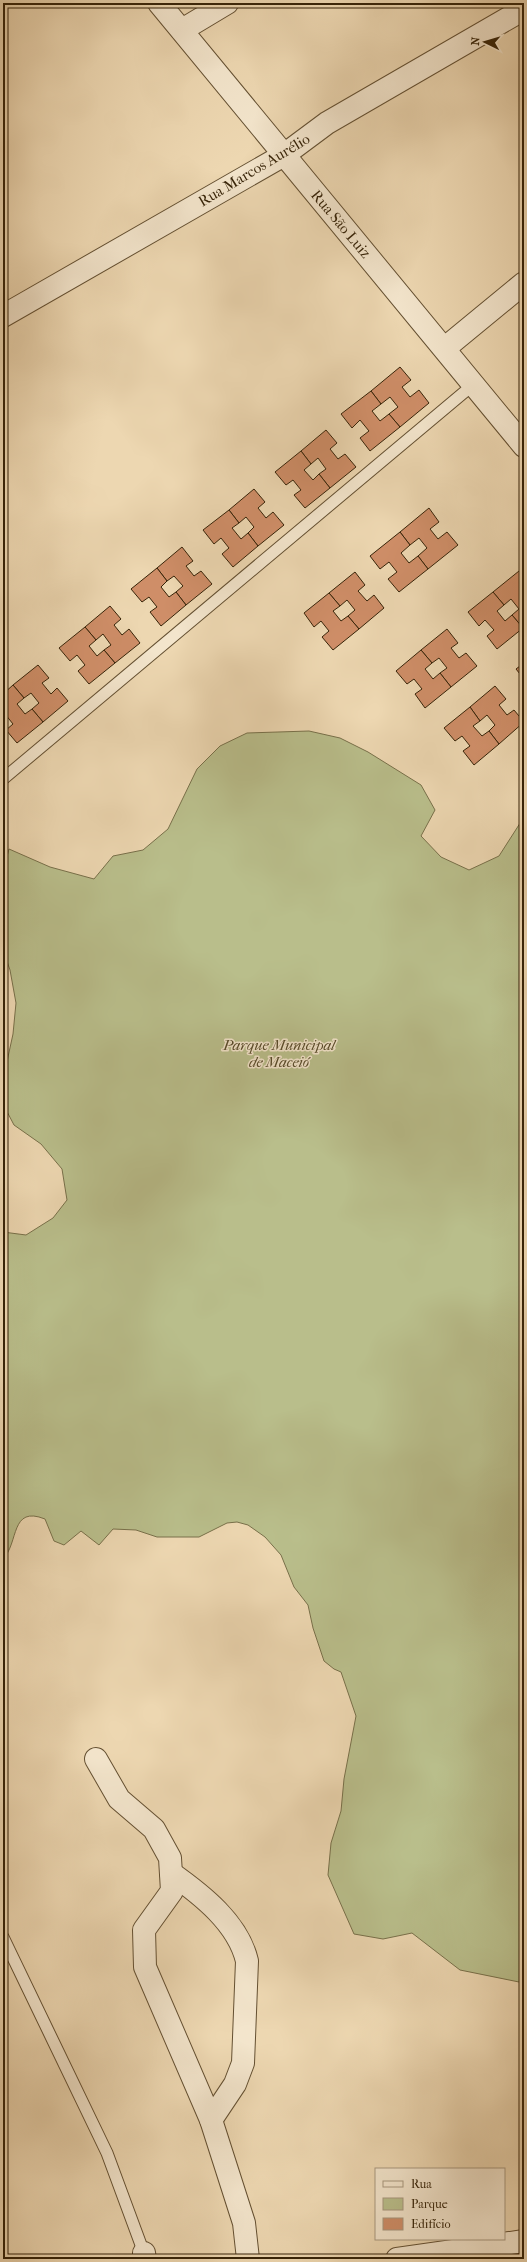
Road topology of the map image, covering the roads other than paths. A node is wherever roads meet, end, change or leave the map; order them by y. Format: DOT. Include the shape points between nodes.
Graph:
graph roads {
  1 [pos="159,3"];
  2 [pos="227,3"];
  3 [pos="524,9"];
  4 [pos="182,30"];
  5 [pos="284,155"];
  6 [pos="524,283"];
  7 [pos="3,316"];
  8 [pos="445,348"];
  9 [pos="474,384"];
  10 [pos="524,446"];
  11 [pos="3,779"];
  12 [pos="96,1759"];
  13 [pos="171,1873"];
  14 [pos="3,1937"];
  15 [pos="211,2120"];
  16 [pos="524,2241"];
  17 [pos="144,2256"];
  18 [pos="421,2257"];
  19 [pos="248,2259"];
  20 [pos="397,2259"];
  1 -- 4 [label="street, Rua São Luiz"];
  2 -- 4 [label="street"];
  3 -- 5 [label="street, Rua Marcos Aurélio" via="327,123"];
  4 -- 5 [label="street, Rua São Luiz"];
  5 -- 7 [label="street, Rua Marcos Aurélio"];
  5 -- 8 [label="street, Rua São Luiz"];
  6 -- 8 [label="street"];
  8 -- 9 [label="street, Rua São Luiz"];
  9 -- 10 [label="street, Rua São Luiz"];
  9 -- 11 [label="lane"];
  12 -- 13 [label="street" via="119,1799 154,1829 170,1858"];
  13 -- 15 [label="street" via="172,1891 144,1930 145,1967"];
  13 -- 15 [label="street" via="200,1893 234,1932 244,1945 247,1961 243,2063 235,2084"];
  14 -- 17 [label="lane" via="107,2153"];
  15 -- 19 [label="street" via="244,2223"];
  16 -- 18 [label="street"];
  18 -- 20 [label="street"];
}
